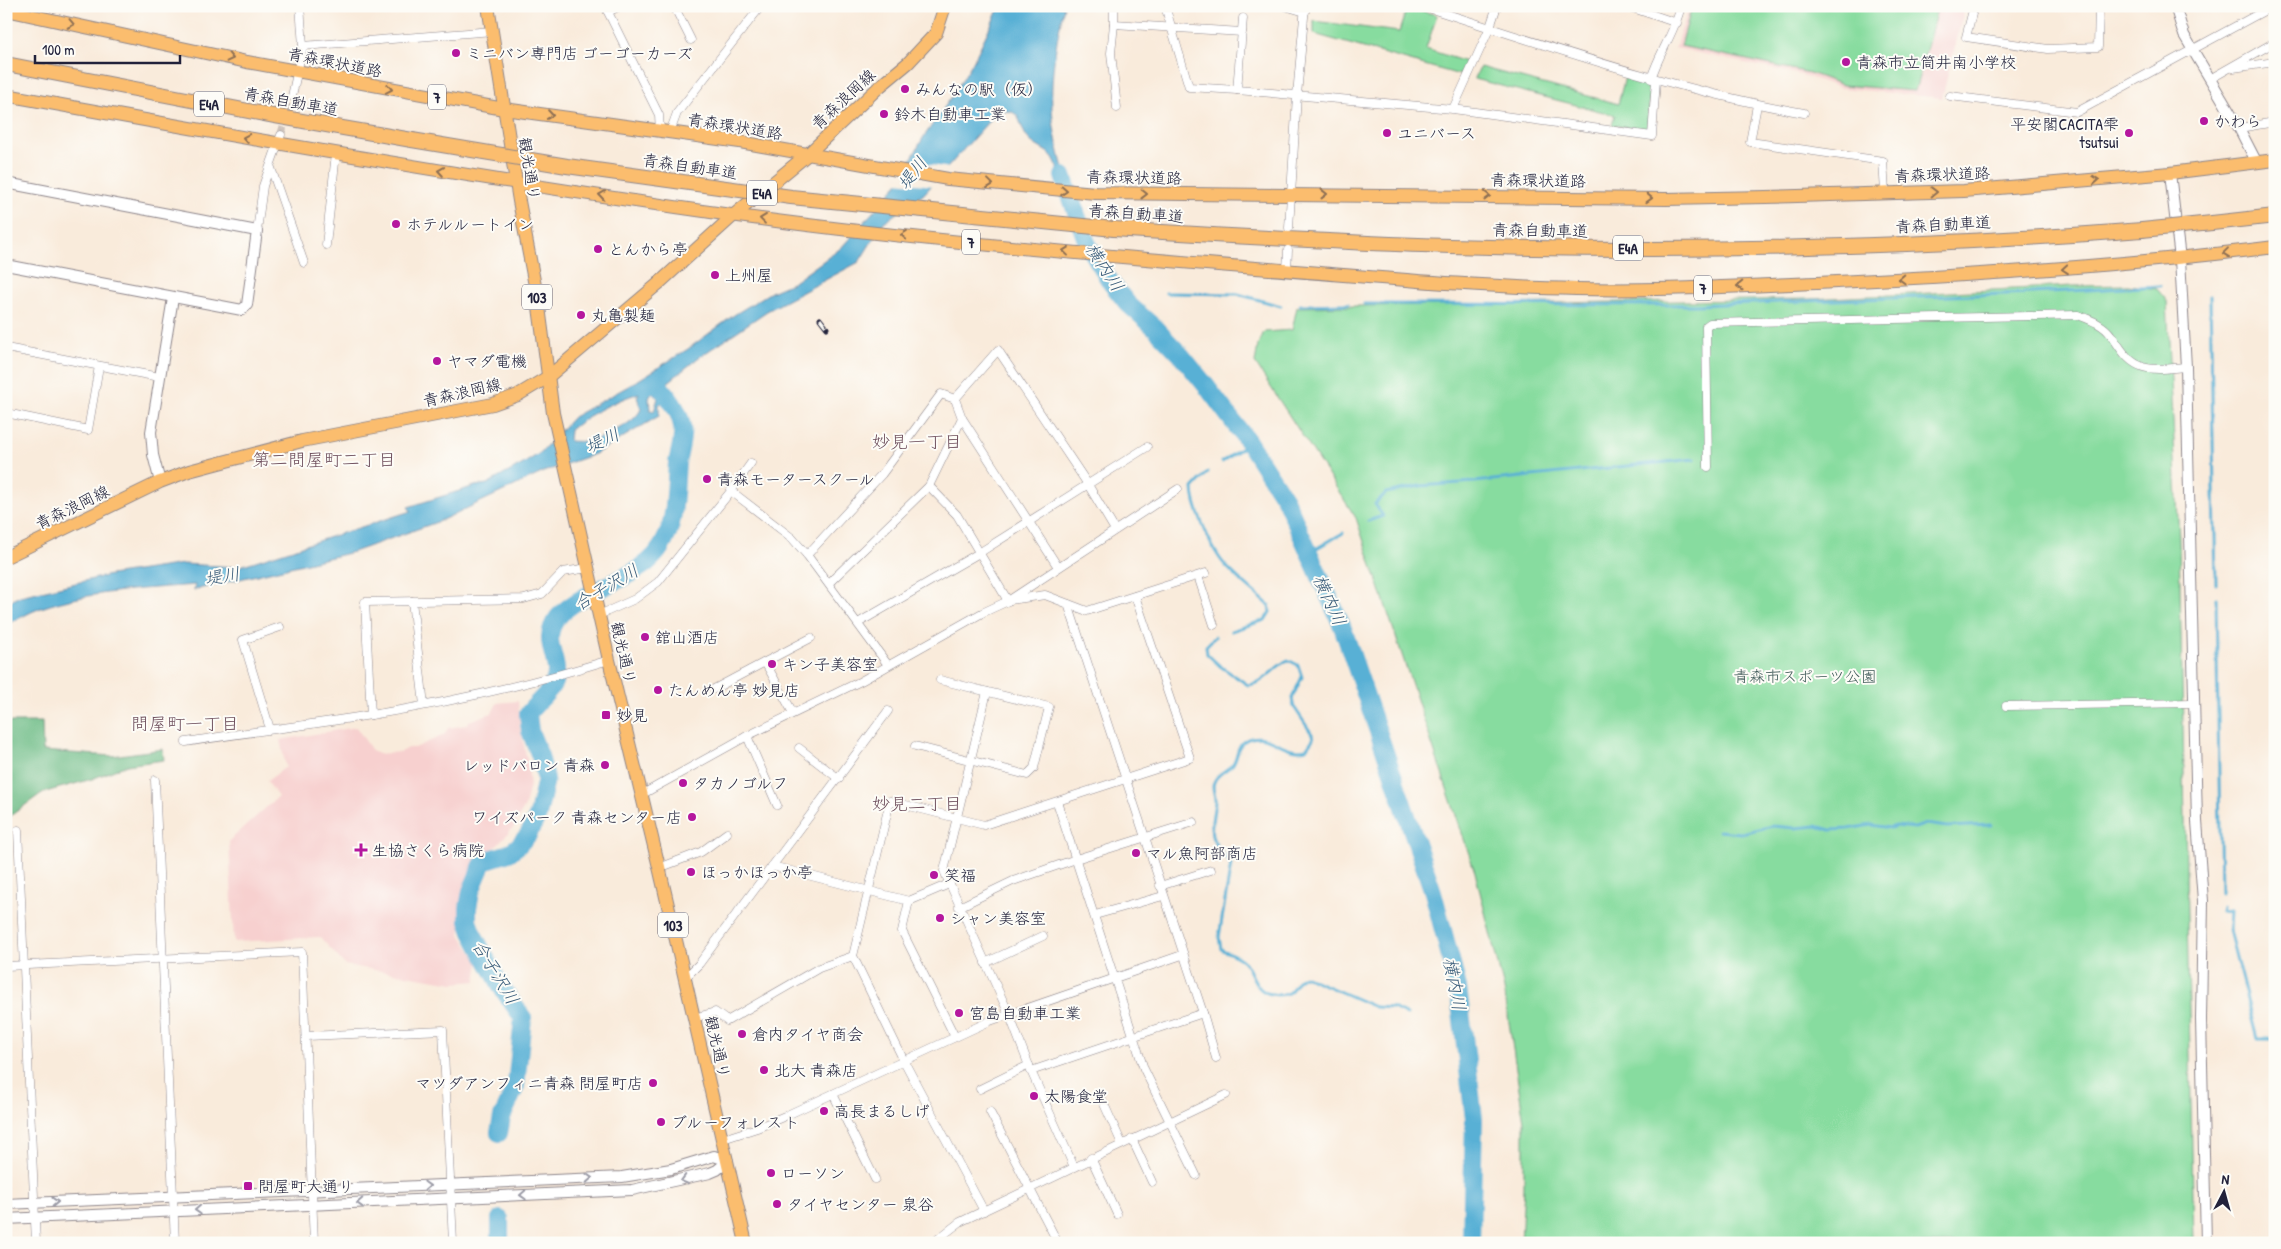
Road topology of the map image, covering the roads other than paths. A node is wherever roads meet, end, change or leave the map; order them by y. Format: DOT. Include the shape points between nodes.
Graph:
graph roads {
  1 [pos="300,6"];
  2 [pos="488,6"];
  3 [pos="620,6"];
  4 [pos="674,6"];
  5 [pos="761,6"];
  6 [pos="945,6"];
  7 [pos="1114,6"];
  8 [pos="1165,6"];
  9 [pos="1285,6"];
  10 [pos="1422,6"];
  11 [pos="1497,6"];
  12 [pos="1626,6"];
  13 [pos="1681,6"];
  14 [pos="1974,6"];
  15 [pos="2099,6"];
  16 [pos="2175,6"];
  17 [pos="2273,6"];
  18 [pos="607,9"];
  19 [pos="1305,9"];
  20 [pos="6,10"];
  21 [pos="1243,18"];
  22 [pos="1677,23"];
  23 [pos="1114,24"];
  24 [pos="1171,28"];
  25 [pos="1490,28"];
  26 [pos="493,32"];
  27 [pos="1242,32"];
  28 [pos="691,40"];
  29 [pos="2275,42"];
  30 [pos="303,46"];
  31 [pos="2193,50"];
  32 [pos="2275,62"];
  33 [pos="6,64"];
  34 [pos="2228,69"];
  35 [pos="298,72"];
  36 [pos="2210,79"];
  37 [pos="1654,80"];
  38 [pos="1237,90"];
  39 [pos="6,96"];
  40 [pos="292,96"];
  41 [pos="1297,96"];
  42 [pos="1950,96"];
  43 [pos="1757,105"];
  44 [pos="1117,108"];
  45 [pos="504,109"];
  46 [pos="1453,109"];
  47 [pos="1804,114"];
  48 [pos="2275,122"];
  49 [pos="2239,128"];
  50 [pos="665,132"];
  51 [pos="279,140"];
  52 [pos="336,153"];
  53 [pos="808,154"];
  54 [pos="2275,160"];
  55 [pos="2257,163"];
  56 [pos="271,168"];
  57 [pos="2170,173"];
  58 [pos="516,182"];
  59 [pos="6,183"];
  60 [pos="1885,192"];
  61 [pos="1291,194"];
  62 [pos="734,215"];
  63 [pos="2275,216"];
  64 [pos="1289,228"];
  65 [pos="257,231"];
  66 [pos="326,245"];
  67 [pos="2275,248"];
  68 [pos="1288,250"];
  69 [pos="2180,259"];
  70 [pos="304,263"];
  71 [pos="6,265"];
  72 [pos="1287,270"];
  73 [pos="173,298"];
  74 [pos="6,348"];
  75 [pos="99,366"];
  76 [pos="2186,367"];
  77 [pos="159,377"];
  78 [pos="548,377"];
  79 [pos="955,399"];
  80 [pos="6,413"];
  81 [pos="962,418"];
  82 [pos="1147,447"];
  83 [pos="751,463"];
  84 [pos="1708,467"];
  85 [pos="160,482"];
  86 [pos="1087,483"];
  87 [pos="929,486"];
  88 [pos="1178,489"];
  89 [pos="732,490"];
  90 [pos="1028,521"];
  91 [pos="1115,530"];
  92 [pos="979,552"];
  93 [pos="807,555"];
  94 [pos="6,557"];
  95 [pos="1058,567"];
  96 [pos="588,570"];
  97 [pos="1206,572"];
  98 [pos="1198,576"];
  99 [pos="829,583"];
  100 [pos="1135,596"];
  101 [pos="412,601"];
  102 [pos="1008,601"];
  103 [pos="1068,604"];
  104 [pos="598,611"];
  105 [pos="858,623"];
  106 [pos="1214,625"];
  107 [pos="280,627"];
  108 [pos="811,638"];
  109 [pos="609,660"];
  110 [pos="765,662"];
  111 [pos="888,665"];
  112 [pos="940,680"];
  113 [pos="714,689"];
  114 [pos="987,692"];
  115 [pos="2194,702"];
  116 [pos="424,705"];
  117 [pos="2006,706"];
  118 [pos="888,711"];
  119 [pos="793,713"];
  120 [pos="371,715"];
  121 [pos="270,728"];
  122 [pos="747,736"];
  123 [pos="186,742"];
  124 [pos="915,746"];
  125 [pos="799,748"];
  126 [pos="969,760"];
  127 [pos="1126,778"];
  128 [pos="839,779"];
  129 [pos="155,780"];
  130 [pos="641,795"];
  131 [pos="1057,802"];
  132 [pos="778,805"];
  133 [pos="956,819"];
  134 [pos="1194,822"];
  135 [pos="18,830"];
  136 [pos="727,833"];
  137 [pos="1145,837"];
  138 [pos="1076,858"];
  139 [pos="772,866"];
  140 [pos="659,868"];
  141 [pos="1211,870"];
  142 [pos="949,884"];
  143 [pos="1160,886"];
  144 [pos="868,889"];
  145 [pos="1163,896"];
  146 [pos="909,901"];
  147 [pos="959,907"];
  148 [pos="1095,915"];
  149 [pos="1043,936"];
  150 [pos="1182,955"];
  151 [pos="853,956"];
  152 [pos="163,959"];
  153 [pos="986,964"];
  154 [pos="24,965"];
  155 [pos="6,966"];
  156 [pos="685,978"];
  157 [pos="1115,980"];
  158 [pos="1203,1013"];
  159 [pos="1009,1014"];
  160 [pos="694,1018"];
  161 [pos="307,1036"];
  162 [pos="955,1037"];
  163 [pos="1133,1038"];
  164 [pos="1216,1058"];
  165 [pos="904,1062"];
  166 [pos="1030,1068"];
  167 [pos="980,1088"];
  168 [pos="1099,1093"];
  169 [pos="833,1094"];
  170 [pos="1226,1094"];
  171 [pos="990,1112"];
  172 [pos="1170,1120"];
  173 [pos="723,1139"];
  174 [pos="1132,1139"];
  175 [pos="1122,1144"];
  176 [pos="1092,1158"];
  177 [pos="728,1160"];
  178 [pos="1074,1167"];
  179 [pos="1196,1175"];
  180 [pos="875,1179"];
  181 [pos="1152,1182"];
  182 [pos="451,1185"];
  183 [pos="1029,1189"];
  184 [pos="312,1190"];
  185 [pos="174,1197"];
  186 [pos="451,1199"];
  187 [pos="34,1203"];
  188 [pos="6,1204"];
  189 [pos="313,1205"];
  190 [pos="174,1211"];
  191 [pos="984,1211"];
  192 [pos="1117,1214"];
  193 [pos="35,1217"];
  194 [pos="6,1219"];
  195 [pos="36,1243"];
  196 [pos="175,1243"];
  197 [pos="314,1243"];
  198 [pos="453,1243"];
  199 [pos="746,1243"];
  200 [pos="939,1243"];
  201 [pos="1058,1243"];
  202 [pos="2206,1243"];
  1 -- 30 [label="street"];
  2 -- 26 [label="main road, 観光通り / 103"];
  3 -- 18 [label="street"];
  4 -- 28 [label="street"];
  5 -- 50 [label="street"];
  6 -- 53 [label="main road, 青森浪岡線" via="929,43"];
  7 -- 23 [label="street"];
  8 -- 24 [label="street"];
  9 -- 19 [label="street"];
  10 -- 25 [label="street"];
  11 -- 25 [label="street"];
  12 -- 22 [label="street"];
  13 -- 22 [label="street"];
  14 -- 15 [label="street" via="1966,37 2048,49 2098,47"];
  16 -- 31 [label="street" via="2184,35"];
  17 -- 31 [label="street"];
  18 -- 50 [label="street"];
  19 -- 41 [label="street"];
  20 -- 35 [label="main road, 青森環状道路 / 7, one-way"];
  21 -- 27 [label="street"];
  22 -- 37 [label="street" via="1656,62"];
  23 -- 24 [label="street"];
  23 -- 44 [label="street" via="1111,54"];
  24 -- 27 [label="street"];
  24 -- 38 [label="street" via="1190,87"];
  25 -- 37 [label="street"];
  25 -- 46 [label="street"];
  26 -- 30 [label="street"];
  26 -- 45 [label="main road, 観光通り / 103"];
  27 -- 38 [label="street"];
  29 -- 34 [label="street"];
  30 -- 35 [label="street"];
  31 -- 36 [label="street"];
  31 -- 42 [label="street" via="2077,112"];
  32 -- 34 [label="street"];
  33 -- 63 [label="highway, 青森自動車道 / E4A, bridge" via="264,114 567,166 791,198 1114,229 1414,245 1604,248 1882,245 2142,230"];
  34 -- 36 [label="street"];
  35 -- 40 [label="street"];
  35 -- 45 [label="main road, 青森環状道路 / 7, one-way"];
  36 -- 49 [label="street"];
  37 -- 43 [label="street"];
  37 -- 46 [label="street" via="1652,136"];
  38 -- 41 [label="street"];
  51 -- 39 [label="main road, 7, one-way"];
  41 -- 46 [label="street"];
  41 -- 61 [label="street"];
  43 -- 47 [label="street"];
  43 -- 60 [label="street" via="1750,142 1883,161"];
  45 -- 50 [label="main road, 青森環状道路 / 7, one-way"];
  45 -- 58 [label="main road, 観光通り / 103"];
  48 -- 49 [label="street"];
  49 -- 55 [label="street"];
  50 -- 53 [label="main road, 青森環状道路 / 7"];
  51 -- 52 [label="main road, 7"];
  51 -- 56 [label="street"];
  58 -- 52 [label="main road, 7, one-way"];
  52 -- 66 [label="street"];
  53 -- 61 [label="main road, 青森環状道路 / 7, one-way" via="948,179 1032,188 1095,193"];
  53 -- 62 [label="main road, 青森浪岡線"];
  54 -- 55 [label="main road, 青森環状道路 / 7"];
  55 -- 57 [label="main road, 青森環状道路 / 7"];
  56 -- 65 [label="street" via="263,186"];
  56 -- 70 [label="street"];
  60 -- 57 [label="main road, 青森環状道路 / 7, one-way" via="1964,191"];
  57 -- 69 [label="street"];
  62 -- 58 [label="main road, 7, one-way"];
  58 -- 78 [label="main road, 観光通り / 103"];
  59 -- 65 [label="street"];
  61 -- 60 [label="main road, 青森環状道路 / 7, one-way" via="1666,199"];
  61 -- 64 [label="street"];
  72 -- 62 [label="main road, 7, one-way" via="1132,258"];
  62 -- 78 [label="main road, 青森浪岡線"];
  65 -- 73 [label="street" via="246,305 242,310"];
  67 -- 69 [label="main road, 7, one-way"];
  68 -- 72 [label="street"];
  69 -- 72 [label="main road, 7, one-way" via="1975,276 1691,288 1578,289 1486,285"];
  69 -- 76 [label="street"];
  71 -- 73 [label="street"];
  73 -- 77 [label="street"];
  74 -- 75 [label="street"];
  75 -- 77 [label="street"];
  75 -- 80 [label="street" via="88,430"];
  76 -- 84 [label="street" via="2143,367 2127,358 2111,334 2096,322 2078,315 1710,323 1706,326"];
  76 -- 115 [label="street"];
  77 -- 85 [label="street" via="151,432"];
  78 -- 85 [label="main road, 青森浪岡線" via="518,395 493,404 302,440 217,462"];
  78 -- 96 [label="main road, 観光通り / 103"];
  79 -- 81 [label="street"];
  79 -- 86 [label="street" via="998,350"];
  79 -- 93 [label="street" via="941,394 882,474"];
  81 -- 87 [label="street"];
  81 -- 90 [label="street"];
  82 -- 86 [label="street"];
  83 -- 89 [label="street"];
  85 -- 94 [label="main road, 青森浪岡線"];
  86 -- 90 [label="street"];
  86 -- 91 [label="street"];
  87 -- 92 [label="street" via="956,514"];
  87 -- 99 [label="street"];
  88 -- 91 [label="street"];
  89 -- 93 [label="street" via="792,538"];
  89 -- 104 [label="street" via="658,582 634,599"];
  90 -- 92 [label="street"];
  90 -- 95 [label="street"];
  91 -- 95 [label="street"];
  92 -- 102 [label="street"];
  92 -- 105 [label="street"];
  93 -- 99 [label="street"];
  95 -- 102 [label="street"];
  96 -- 101 [label="street" via="563,572 542,594 524,599"];
  96 -- 104 [label="main road, 観光通り / 103"];
  97 -- 98 [label="street"];
  98 -- 100 [label="street"];
  98 -- 106 [label="street"];
  99 -- 105 [label="street"];
  100 -- 103 [label="street" via="1087,610"];
  100 -- 127 [label="street" via="1190,758"];
  101 -- 116 [label="street"];
  101 -- 120 [label="street" via="365,602"];
  102 -- 103 [label="street" via="1045,595"];
  102 -- 111 [label="street"];
  103 -- 127 [label="street"];
  104 -- 109 [label="main road, 観光通り / 103"];
  105 -- 111 [label="street"];
  107 -- 121 [label="street" via="243,640"];
  108 -- 110 [label="street"];
  109 -- 116 [label="street" via="532,683"];
  109 -- 130 [label="main road, 観光通り / 103"];
  110 -- 113 [label="street"];
  110 -- 119 [label="street"];
  111 -- 119 [label="street"];
  112 -- 114 [label="street"];
  114 -- 126 [label="street"];
  114 -- 126 [label="street" via="1049,707 1034,768 1027,775"];
  115 -- 117 [label="street"];
  115 -- 202 [label="street" via="2203,901 2201,1018"];
  116 -- 120 [label="street"];
  118 -- 128 [label="street"];
  119 -- 122 [label="street"];
  120 -- 121 [label="street"];
  121 -- 123 [label="street"];
  122 -- 130 [label="street"];
  122 -- 132 [label="street"];
  124 -- 126 [label="street"];
  125 -- 128 [label="street"];
  126 -- 133 [label="street"];
  127 -- 131 [label="street"];
  127 -- 137 [label="street"];
  128 -- 139 [label="street"];
  129 -- 152 [label="street"];
  130 -- 140 [label="main road, 観光通り / 103"];
  131 -- 133 [label="street" via="984,825"];
  131 -- 138 [label="street"];
  133 -- 142 [label="street" via="944,864"];
  133 -- 144 [label="street" via="890,802"];
  134 -- 137 [label="street"];
  135 -- 154 [label="street"];
  136 -- 140 [label="street" via="701,852"];
  137 -- 138 [label="street"];
  137 -- 143 [label="street"];
  138 -- 147 [label="street"];
  138 -- 148 [label="street"];
  139 -- 144 [label="street"];
  139 -- 156 [label="street"];
  140 -- 156 [label="main road, 観光通り / 103"];
  141 -- 143 [label="street"];
  142 -- 146 [label="street"];
  142 -- 147 [label="street"];
  143 -- 145 [label="street"];
  144 -- 146 [label="street"];
  144 -- 151 [label="street"];
  145 -- 148 [label="street"];
  145 -- 150 [label="street"];
  146 -- 162 [label="street" via="902,931"];
  147 -- 153 [label="street"];
  148 -- 157 [label="street"];
  149 -- 153 [label="street"];
  150 -- 157 [label="street"];
  150 -- 158 [label="street"];
  151 -- 160 [label="street" via="819,968 727,1021 715,1012"];
  151 -- 165 [label="street"];
  152 -- 154 [label="street"];
  152 -- 161 [label="street" via="302,952"];
  152 -- 185 [label="street"];
  153 -- 159 [label="street"];
  154 -- 155 [label="street"];
  154 -- 187 [label="street"];
  156 -- 160 [label="main road, 観光通り / 103"];
  157 -- 159 [label="street"];
  157 -- 163 [label="street"];
  158 -- 163 [label="street"];
  158 -- 164 [label="street"];
  159 -- 162 [label="street"];
  159 -- 166 [label="street"];
  160 -- 173 [label="main road, 観光通り / 103"];
  161 -- 182 [label="street" via="444,1030"];
  161 -- 184 [label="street"];
  162 -- 165 [label="street"];
  163 -- 166 [label="street"];
  163 -- 172 [label="street" via="1144,1069"];
  165 -- 169 [label="street"];
  165 -- 191 [label="street"];
  166 -- 167 [label="street"];
  166 -- 178 [label="street"];
  168 -- 175 [label="street"];
  169 -- 173 [label="street" via="757,1128"];
  169 -- 180 [label="street"];
  170 -- 172 [label="street"];
  171 -- 183 [label="street"];
  172 -- 174 [label="street"];
  172 -- 179 [label="street"];
  173 -- 177 [label="main road, 観光通り / 103"];
  174 -- 175 [label="street"];
  174 -- 181 [label="street"];
  175 -- 176 [label="street"];
  176 -- 178 [label="street"];
  176 -- 192 [label="street"];
  182 -- 177 [label="street, one-way" via="622,1177 671,1169 714,1156"];
  177 -- 186 [label="street, one-way" via="710,1173 640,1189"];
  177 -- 199 [label="main road, 観光通り / 103"];
  178 -- 183 [label="street"];
  184 -- 182 [label="street, one-way"];
  182 -- 186 [label="street"];
  183 -- 191 [label="street"];
  183 -- 201 [label="street"];
  184 -- 185 [label="street"];
  184 -- 189 [label="street"];
  187 -- 185 [label="street, one-way"];
  185 -- 190 [label="street"];
  186 -- 189 [label="street, one-way"];
  186 -- 198 [label="street"];
  187 -- 188 [label="street"];
  187 -- 193 [label="street"];
  189 -- 190 [label="street, one-way"];
  189 -- 197 [label="street"];
  190 -- 193 [label="street"];
  190 -- 196 [label="street"];
  191 -- 200 [label="street" via="960,1222 938,1239"];
  193 -- 194 [label="street"];
  193 -- 195 [label="street"];
}
